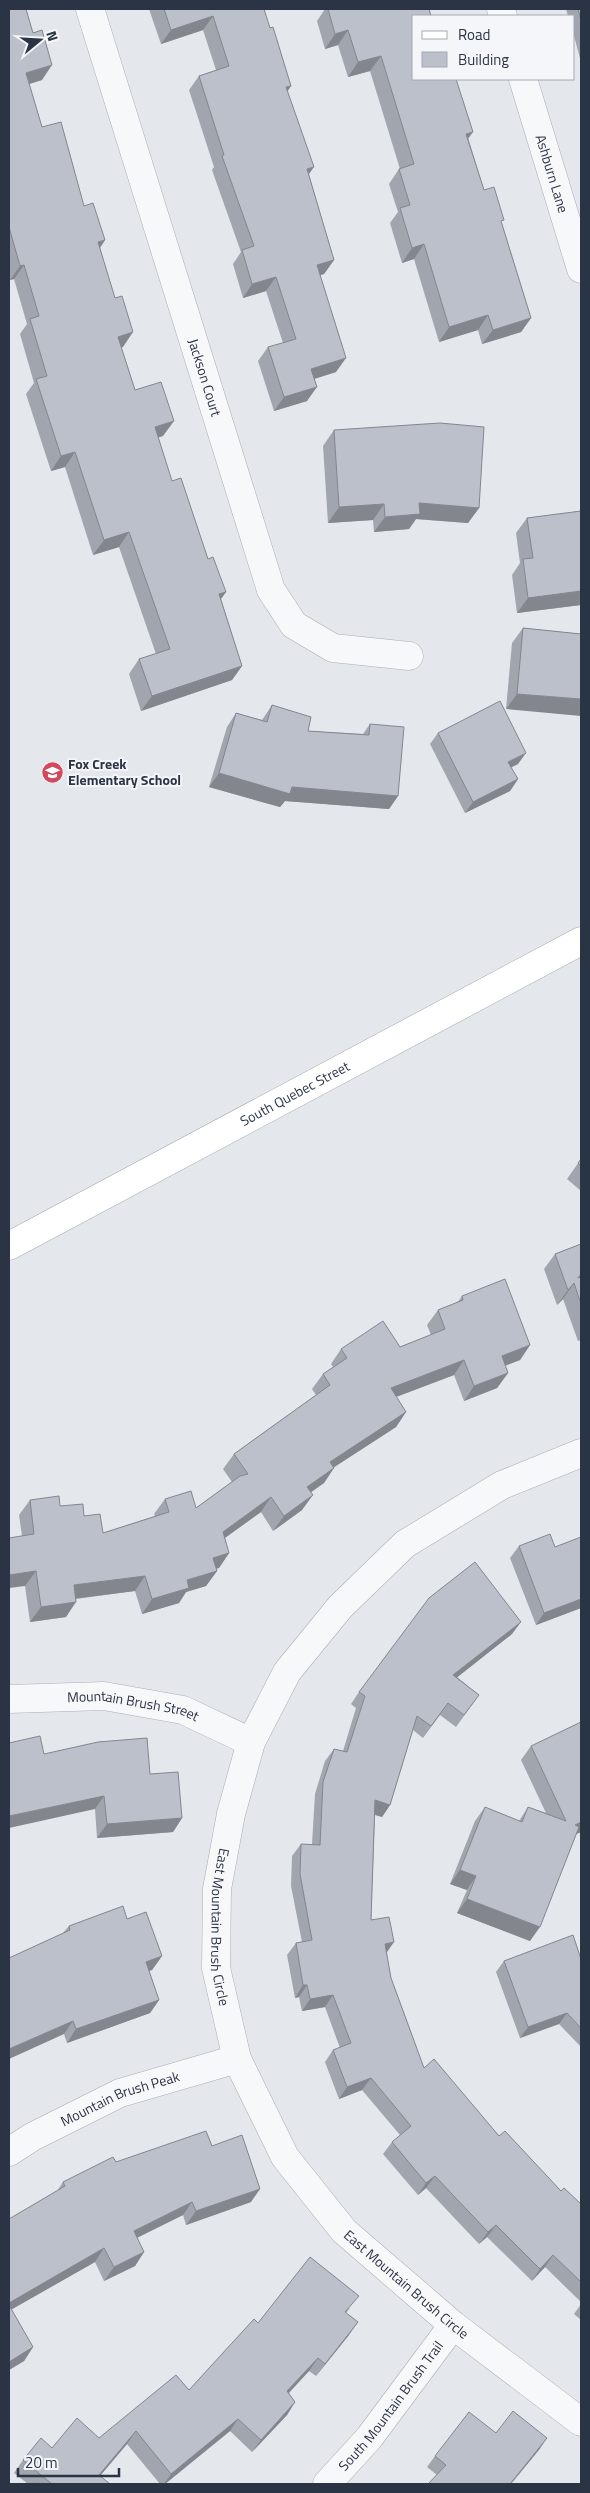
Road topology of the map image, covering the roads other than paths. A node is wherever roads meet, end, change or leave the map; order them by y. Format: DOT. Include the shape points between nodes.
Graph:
graph roads {
  1 [pos="90,9"];
  2 [pos="523,80"];
  3 [pos="581,269"];
  4 [pos="409,656"];
  5 [pos="581,941"];
  6 [pos="9,1246"];
  7 [pos="581,1453"];
  8 [pos="9,1699"];
  9 [pos="251,1742"];
  10 [pos="237,2059"];
  11 [pos="9,2152"];
  12 [pos="452,2325"];
  13 [pos="581,2422"];
  14 [pos="327,2484"];
  1 -- 4 [label="street, Jackson Court" via="271,590 294,625 333,648"];
  2 -- 3 [label="street, Ashburn Lane"];
  5 -- 6 [label="main road, South Quebec Street"];
  7 -- 9 [label="street, East Mountain Brush Circle" via="502,1485 405,1544 340,1607 287,1672"];
  8 -- 9 [label="street, Mountain Brush Street" via="104,1696 183,1710"];
  9 -- 10 [label="street, East Mountain Brush Circle" via="231,1814 218,1889 216,1968"];
  10 -- 11 [label="street, Mountain Brush Peak" via="120,2093"];
  10 -- 12 [label="street, East Mountain Brush Circle" via="285,2156 344,2231"];
  12 -- 13 [label="street, East Mountain Brush Circle"];
  12 -- 14 [label="street, South Mountain Brush Trail" via="369,2438"];
}
